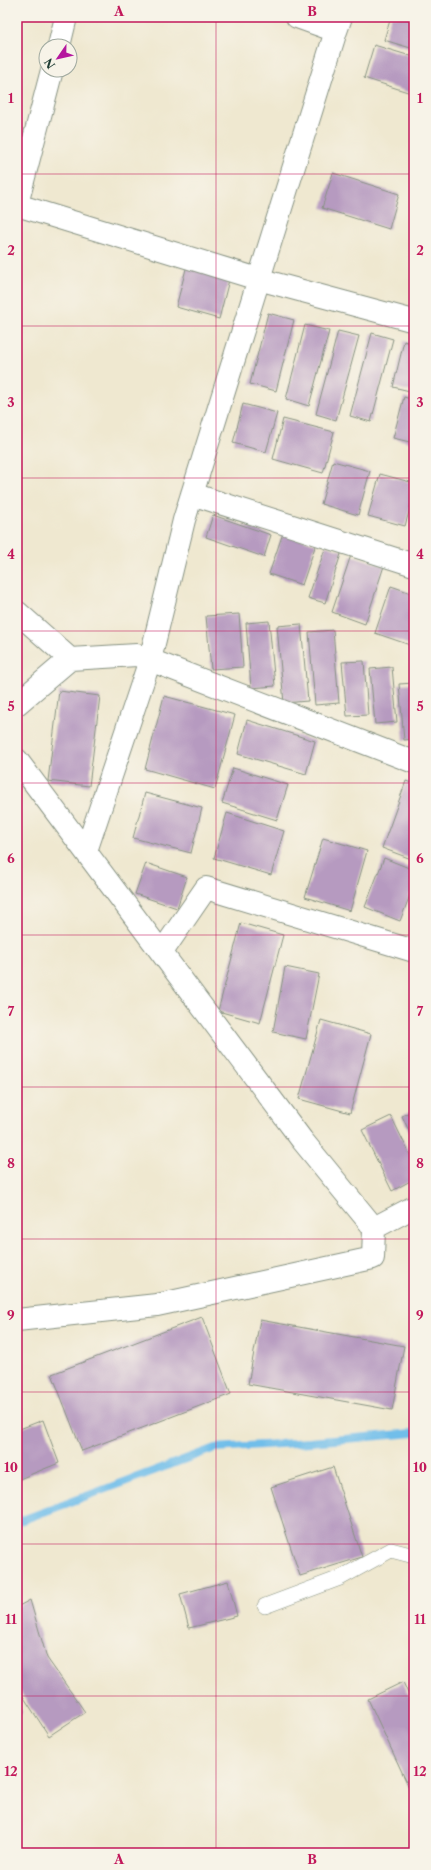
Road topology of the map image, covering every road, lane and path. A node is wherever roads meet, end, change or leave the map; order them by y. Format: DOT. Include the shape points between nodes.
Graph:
graph roads {
  1 [pos="66,17"];
  2 [pos="297,17"];
  3 [pos="339,24"];
  4 [pos="60,38"];
  5 [pos="50,78"];
  6 [pos="17,204"];
  7 [pos="258,279"];
  8 [pos="414,321"];
  9 [pos="192,494"];
  10 [pos="414,565"];
  11 [pos="17,612"];
  12 [pos="70,658"];
  13 [pos="150,660"];
  14 [pos="17,704"];
  15 [pos="17,760"];
  16 [pos="414,762"];
  17 [pos="86,851"];
  18 [pos="414,951"];
  19 [pos="162,952"];
  20 [pos="414,1207"];
  21 [pos="374,1228"];
  22 [pos="17,1320"];
  23 [pos="414,1556"];
  24 [pos="265,1606"];
  1 -- 4 [label="street"];
  2 -- 3 [label="street"];
  3 -- 7 [label="street"];
  5 -- 6 [label="street"];
  6 -- 7 [label="street"];
  7 -- 8 [label="street"];
  7 -- 9 [label="street"];
  9 -- 10 [label="street"];
  9 -- 13 [label="street"];
  11 -- 12 [label="street"];
  12 -- 13 [label="street" via="136,655"];
  12 -- 14 [label="street"];
  13 -- 16 [label="street"];
  13 -- 17 [label="street"];
  15 -- 17 [label="street"];
  17 -- 19 [label="street"];
  18 -- 19 [label="street" via="206,888"];
  19 -- 21 [label="street" via="302,1140"];
  20 -- 21 [label="street"];
  21 -- 22 [label="street" via="373,1258 157,1305"];
  23 -- 24 [label="lane" via="391,1550 340,1578"];
}
